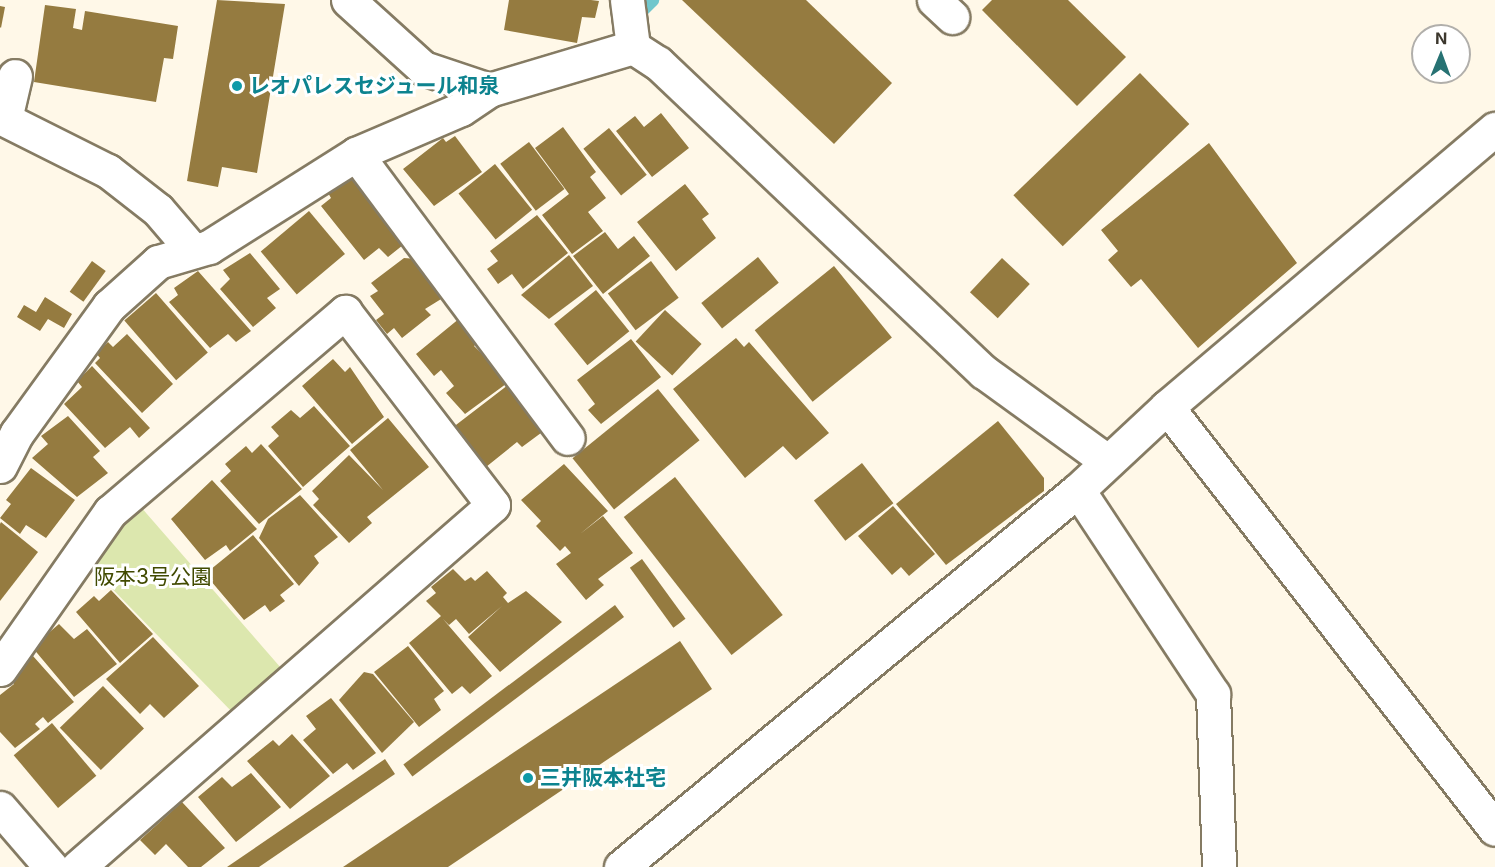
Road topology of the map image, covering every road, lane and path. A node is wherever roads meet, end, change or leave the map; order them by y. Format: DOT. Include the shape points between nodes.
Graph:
graph roads {
  1 [pos="348,0"];
  2 [pos="627,0"];
  3 [pos="633,47"];
  4 [pos="15,76"];
  5 [pos="489,90"];
  6 [pos="3,118"];
  7 [pos="1495,129"];
  8 [pos="356,154"];
  9 [pos="193,251"];
  10 [pos="1167,407"];
  11 [pos="568,438"];
  12 [pos="1107,461"];
  13 [pos="0,466"];
  14 [pos="1078,490"];
  15 [pos="0,669"];
  16 [pos="0,808"];
  17 [pos="1495,829"];
  18 [pos="51,867"];
  19 [pos="78,867"];
  20 [pos="621,867"];
  21 [pos="1219,867"];
  1 -- 5 [label="street" via="423,68"];
  2 -- 3 [label="street"];
  3 -- 5 [label="street"];
  3 -- 12 [label="street" via="658,63 984,372"];
  4 -- 6 [label="street"];
  5 -- 8 [label="street" via="460,109"];
  6 -- 9 [label="street" via="108,171 158,210"];
  7 -- 10 [label="street"];
  8 -- 9 [label="street" via="209,247"];
  8 -- 11 [label="street"];
  9 -- 13 [label="street" via="158,261 110,306 17,433"];
  10 -- 12 [label="street"];
  10 -- 17 [label="street"];
  12 -- 14 [label="street"];
  14 -- 20 [label="street"];
  14 -- 21 [label="street" via="1213,694"];
  15 -- 19 [label="street" via="110,512 345,312 493,505"];
  16 -- 18 [label="street"];
}
